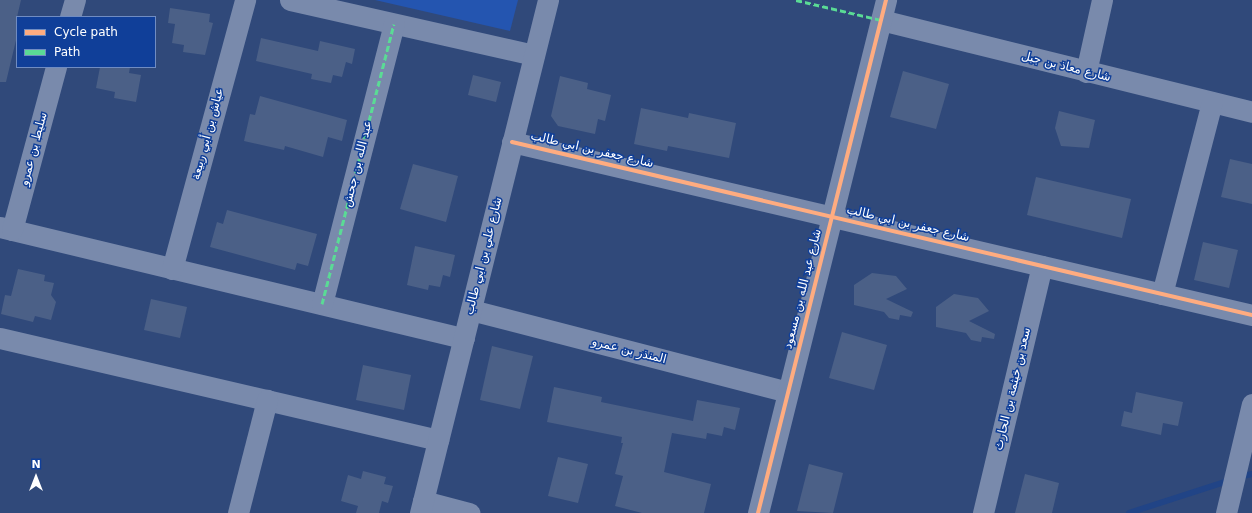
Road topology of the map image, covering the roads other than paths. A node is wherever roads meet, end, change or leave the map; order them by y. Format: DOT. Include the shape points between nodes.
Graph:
graph roads {
  1 [pos="74,0"];
  2 [pos="245,0"];
  3 [pos="290,0"];
  4 [pos="548,0"];
  5 [pos="1102,0"];
  6 [pos="883,10"];
  7 [pos="70,16"];
  8 [pos="394,24"];
  9 [pos="534,55"];
  10 [pos="56,68"];
  11 [pos="1086,72"];
  12 [pos="1212,102"];
  13 [pos="1252,112"];
  14 [pos="512,142"];
  15 [pos="832,217"];
  16 [pos="6,229"];
  17 [pos="1042,266"];
  18 [pos="172,269"];
  19 [pos="1162,294"];
  20 [pos="322,304"];
  21 [pos="471,310"];
  22 [pos="1252,314"];
  23 [pos="0,338"];
  24 [pos="464,338"];
  25 [pos="788,392"];
  26 [pos="267,400"];
  27 [pos="1252,404"];
  28 [pos="438,440"];
  29 [pos="422,507"];
  30 [pos="238,513"];
  31 [pos="469,513"];
  32 [pos="758,513"];
  33 [pos="984,513"];
  34 [pos="1226,513"];
  1 -- 7 [label="street"];
  2 -- 18 [label="street, عياش بن أبي ربيعة"];
  3 -- 8 [label="street"];
  4 -- 9 [label="street, شارع علي بن ابي طالب"];
  5 -- 11 [label="street"];
  6 -- 11 [label="street, شارع معاذ بن جبل"];
  6 -- 15 [label="street, شارع عبد الله بن مسعود"];
  8 -- 9 [label="street"];
  8 -- 20 [label="street, عبد الله بن جحش"];
  9 -- 14 [label="street, شارع علي بن ابي طالب"];
  10 -- 16 [label="street, سليط بن عمرو"];
  11 -- 12 [label="street, شارع معاذ بن جبل"];
  12 -- 13 [label="street, شارع معاذ بن جبل"];
  12 -- 19 [label="street"];
  14 -- 15 [label="street, شارع جعفر بن ابي طالب"];
  14 -- 21 [label="street, شارع علي بن ابي طالب"];
  15 -- 17 [label="street, شارع جعفر بن ابي طالب"];
  15 -- 25 [label="street, شارع عبد الله بن مسعود"];
  16 -- 18 [label="street"];
  17 -- 19 [label="street, شارع جعفر بن ابي طالب"];
  17 -- 33 [label="street, سعد بن خيثمة بن الحارث"];
  18 -- 20 [label="street"];
  19 -- 22 [label="street, شارع جعفر بن ابي طالب"];
  20 -- 24 [label="street"];
  21 -- 24 [label="street, شارع علي بن ابي طالب"];
  21 -- 25 [label="street, المنذر بن عمرو"];
  23 -- 26 [label="street"];
  24 -- 28 [label="street, شارع علي بن ابي طالب"];
  25 -- 32 [label="street, شارع عبد الله بن مسعود"];
  26 -- 28 [label="street"];
  26 -- 30 [label="street"];
  27 -- 34 [label="street"];
  28 -- 29 [label="street, شارع علي بن ابي طالب"];
  29 -- 31 [label="street"];
}
